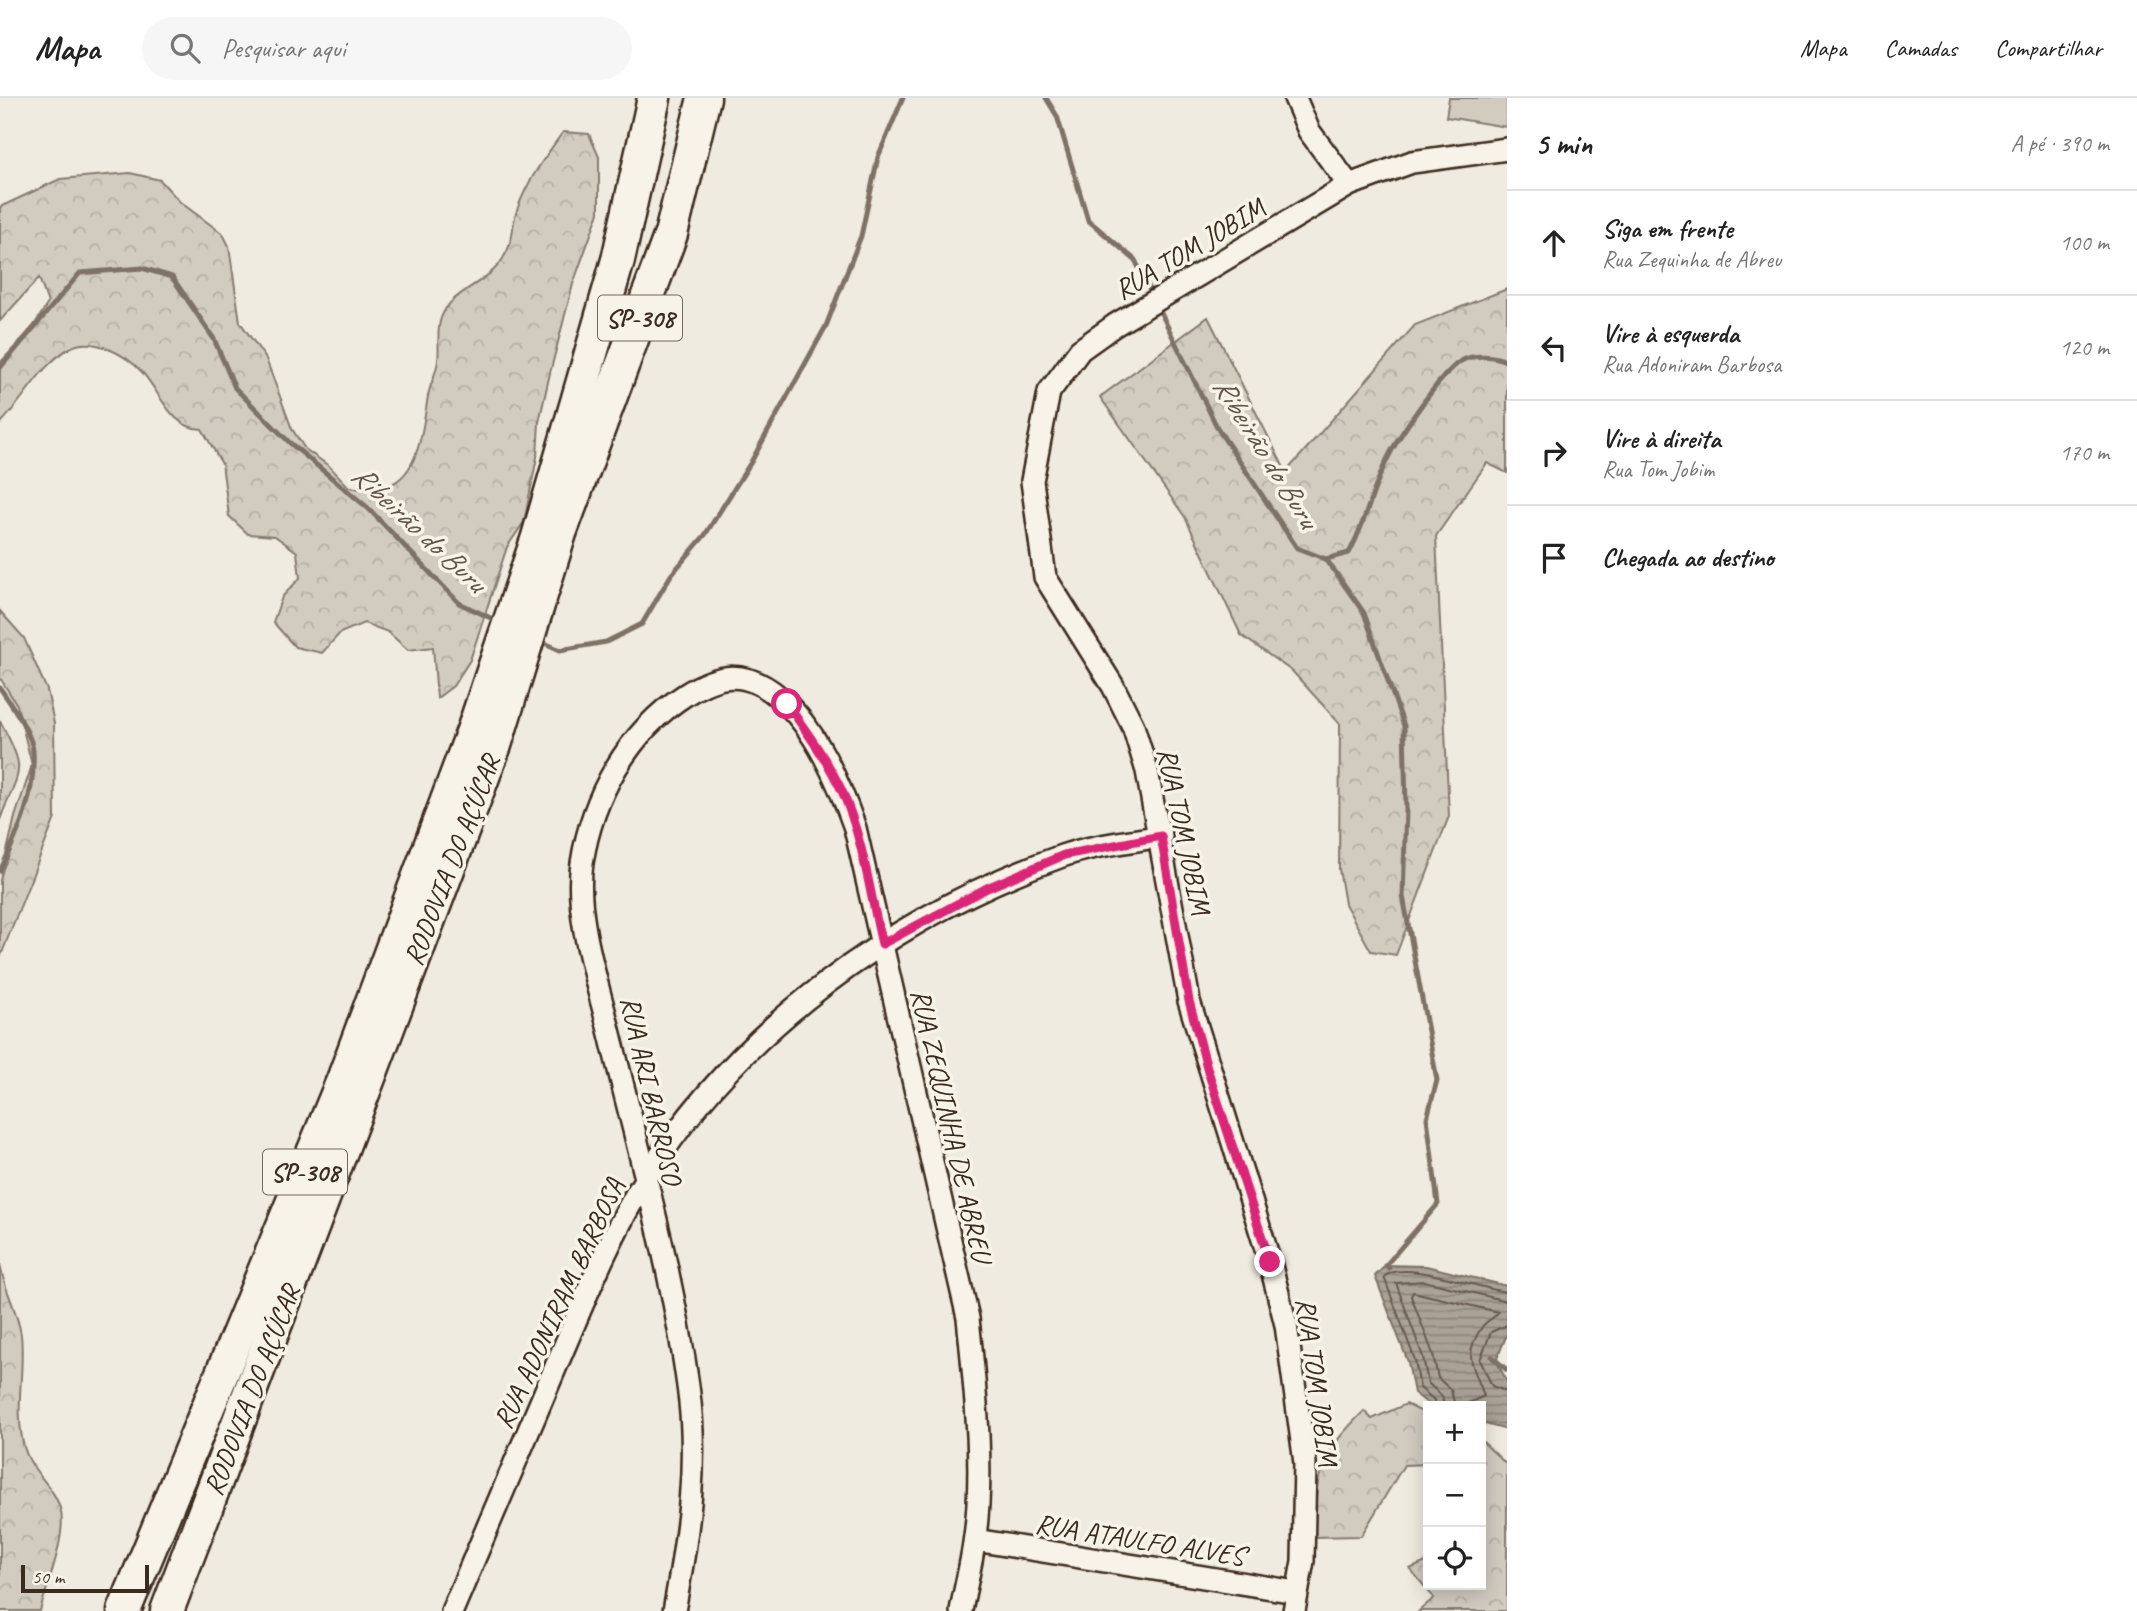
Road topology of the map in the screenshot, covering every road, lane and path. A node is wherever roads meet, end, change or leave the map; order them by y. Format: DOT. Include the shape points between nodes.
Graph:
graph roads {
  1 [pos="654,98"];
  2 [pos="704,98"];
  3 [pos="1294,98"];
  4 [pos="1507,149"];
  5 [pos="1349,185"];
  6 [pos="549,535"];
  7 [pos="762,683"];
  8 [pos="484,736"];
  9 [pos="1161,836"];
  10 [pos="882,944"];
  11 [pos="645,1179"];
  12 [pos="975,1541"];
  13 [pos="1295,1602"];
  14 [pos="124,1611"];
  15 [pos="167,1611"];
  16 [pos="452,1611"];
  17 [pos="674,1611"];
  18 [pos="961,1611"];
  1 -- 6 [label="highway, RODOVIA DO AÇÚCAR / SP-308"];
  2 -- 6 [label="highway, RODOVIA DO AÇÚCAR / SP-308" via="671,234"];
  3 -- 5 [label="street" via="1309,131"];
  4 -- 5 [label="street, RUA TOM JOBIM" via="1412,162"];
  5 -- 9 [label="street, RUA TOM JOBIM" via="1115,325 1080,350 1049,392 1032,481 1045,577 1133,726"];
  6 -- 8 [label="highway, RODOVIA DO AÇÚCAR / SP-308"];
  7 -- 10 [label="street, RUA ZEQUINHA DE ABREU" via="787,704 817,745 842,792"];
  7 -- 11 [label="street, RUA ARI BARROSO" via="740,676 707,681 675,701 622,754 597,808 582,865 590,950"];
  8 -- 14 [label="highway, RODOVIA DO AÇÚCAR / SP-308"];
  8 -- 15 [label="highway, RODOVIA DO AÇÚCAR / SP-308"];
  9 -- 10 [label="street, RUA ADONIRAM BARBOSA" via="1064,855 987,888"];
  9 -- 13 [label="street, RUA TOM JOBIM" via="1189,1001 1286,1325 1305,1463 1303,1561"];
  10 -- 11 [label="street, RUA ADONIRAM BARBOSA" via="800,1001 746,1052 673,1137"];
  10 -- 12 [label="street, RUA ZEQUINHA DE ABREU" via="968,1318 976,1398"];
  11 -- 16 [label="street, RUA ADONIRAM BARBOSA" via="605,1251"];
  11 -- 17 [label="street, RUA ARI BARROSO" via="681,1344 693,1431 691,1515"];
  12 -- 13 [label="street, RUA ATAULFO ALVES"];
  12 -- 18 [label="street, RUA ZEQUINHA DE ABREU"];
}
